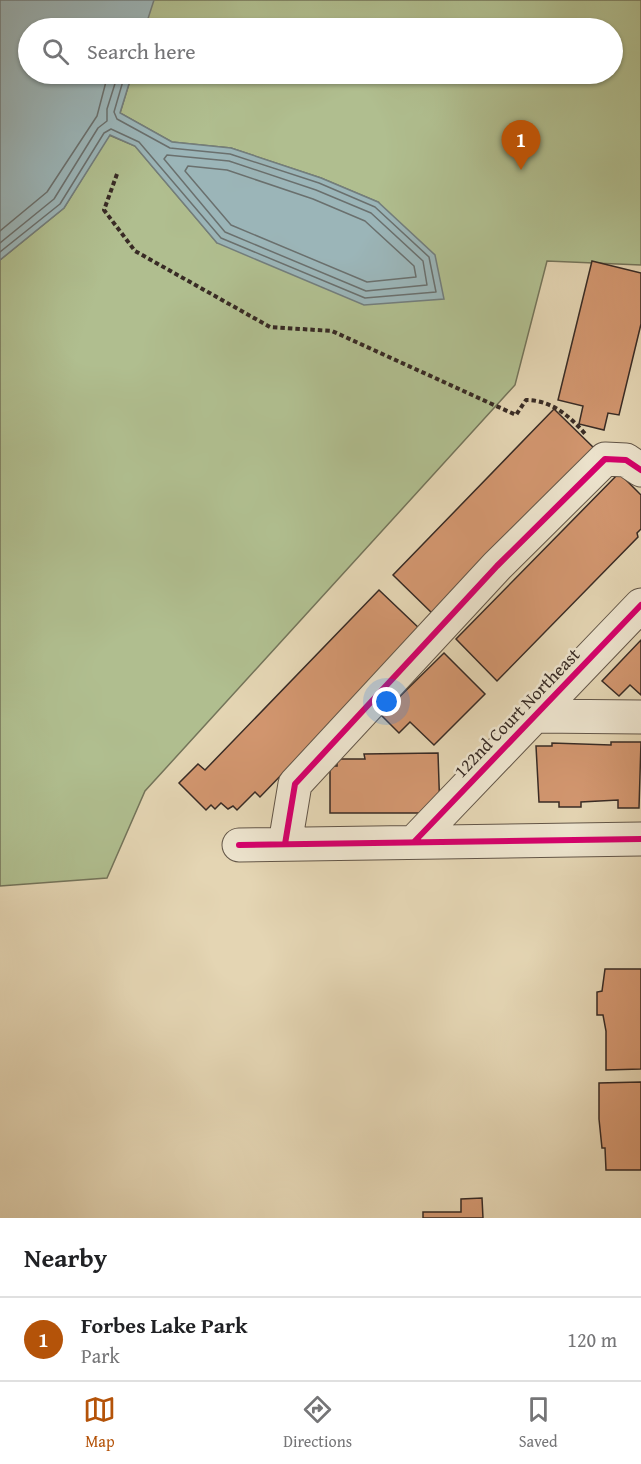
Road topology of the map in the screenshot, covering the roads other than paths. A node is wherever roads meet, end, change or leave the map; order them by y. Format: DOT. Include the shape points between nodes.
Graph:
graph roads {
  1 [pos="641,470"];
  2 [pos="641,605"];
  3 [pos="536,716"];
  4 [pos="641,717"];
  5 [pos="641,839"];
  6 [pos="414,842"];
  7 [pos="285,844"];
  8 [pos="239,845"];
  1 -- 7 [label="street" via="626,460 605,459 497,566 295,784"];
  2 -- 3 [label="street, 122nd Court Northeast"];
  3 -- 4 [label="street"];
  3 -- 6 [label="street, 122nd Court Northeast"];
  5 -- 6 [label="street"];
  6 -- 7 [label="street"];
  7 -- 8 [label="street"];
}
